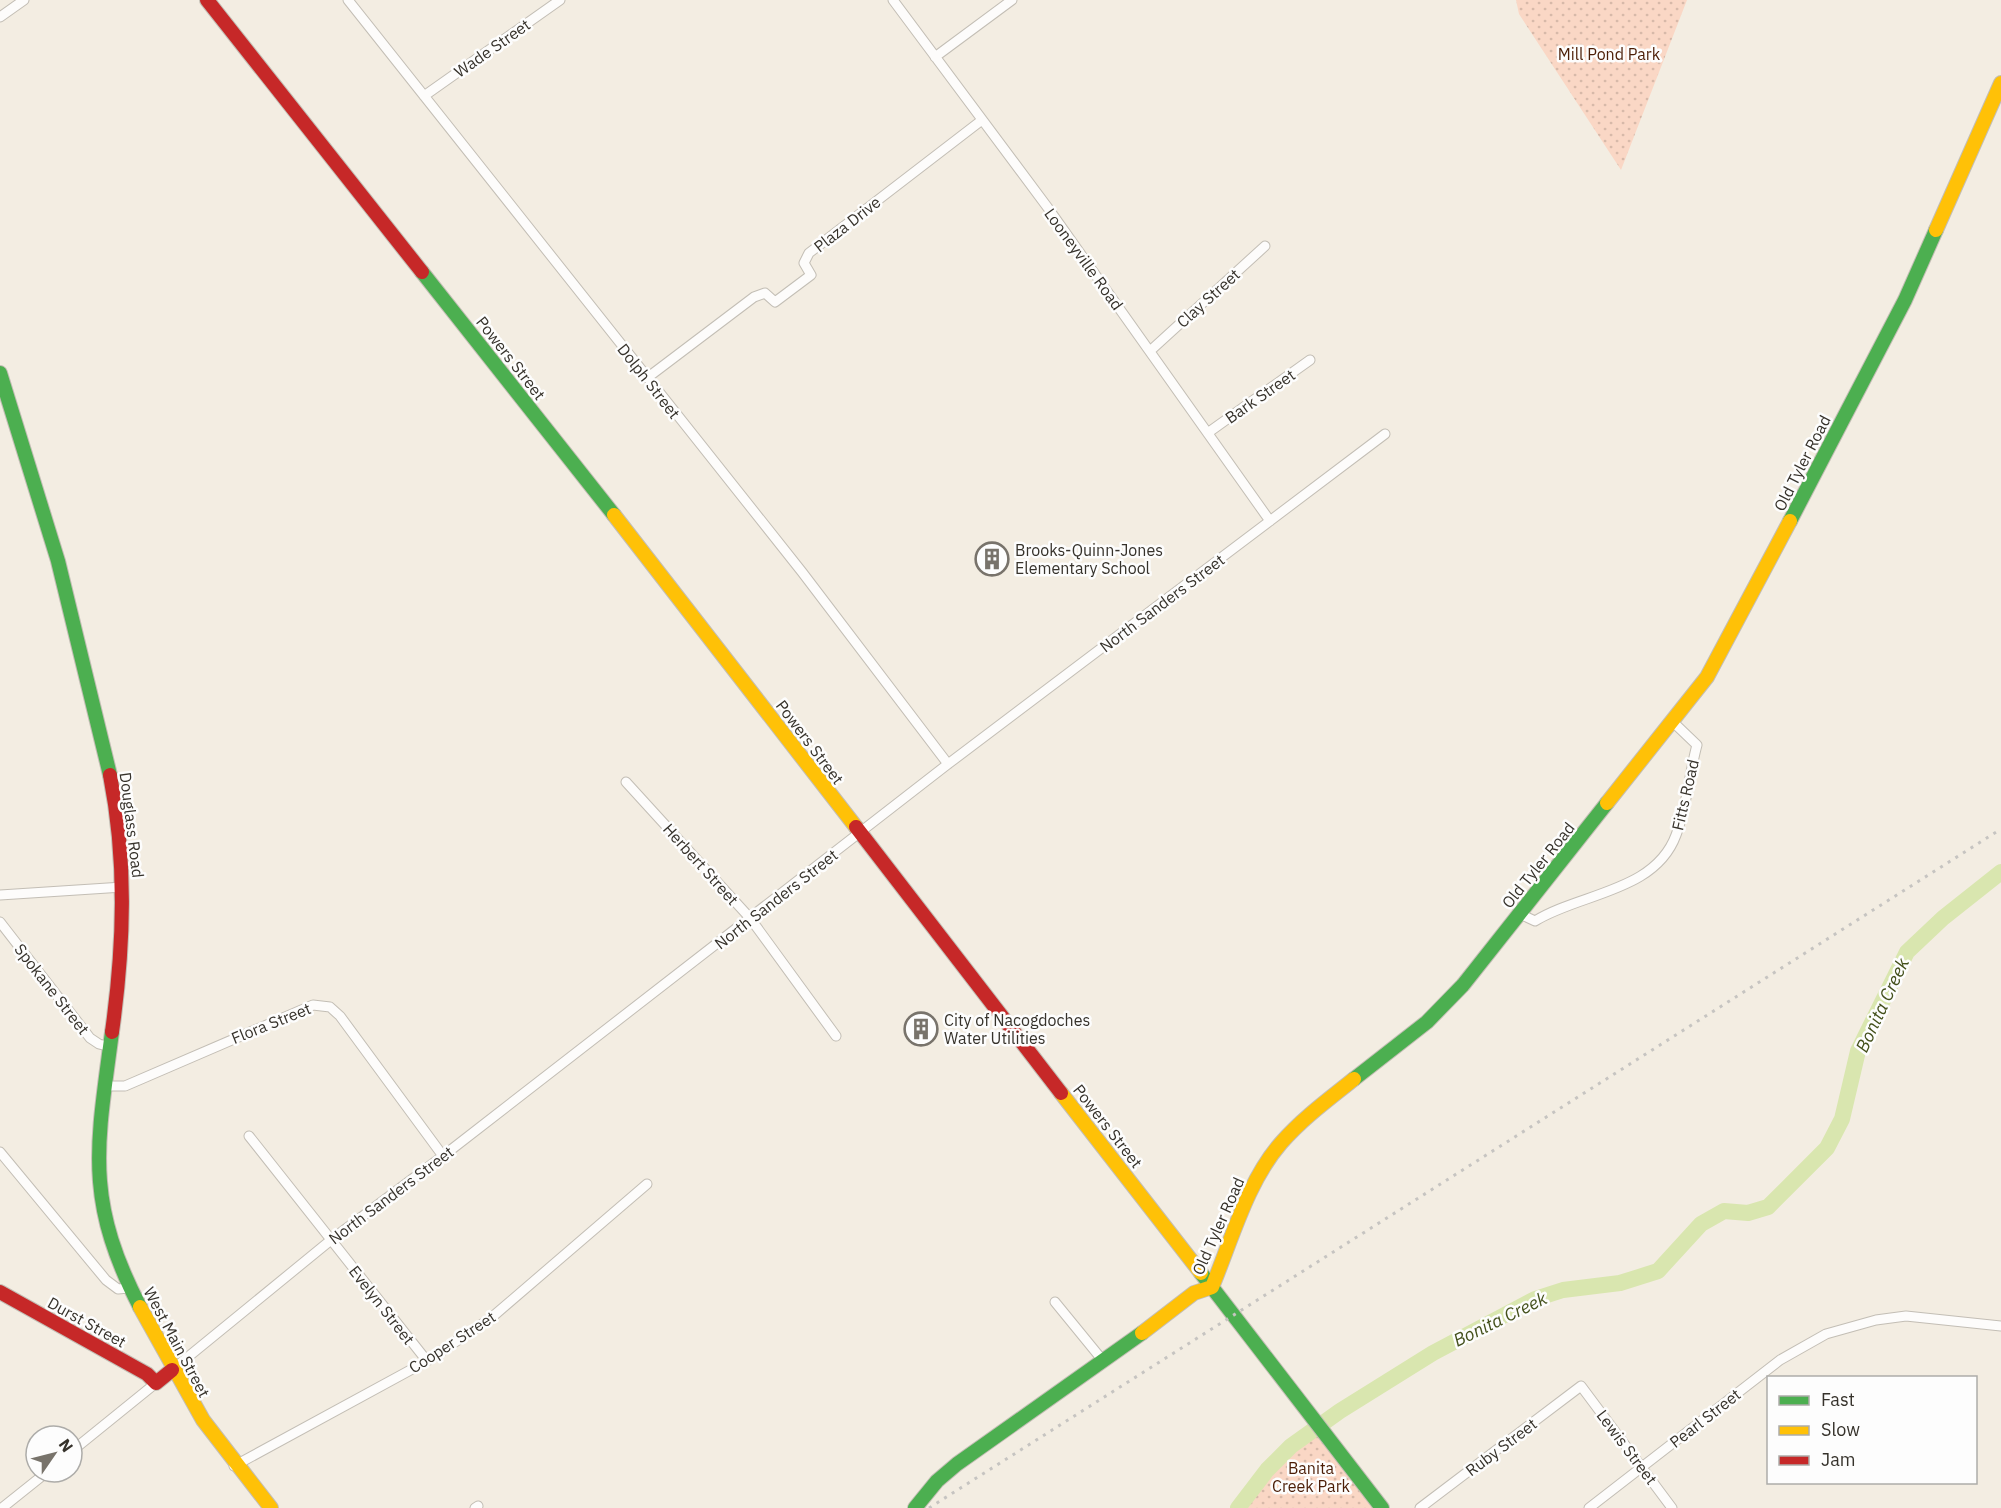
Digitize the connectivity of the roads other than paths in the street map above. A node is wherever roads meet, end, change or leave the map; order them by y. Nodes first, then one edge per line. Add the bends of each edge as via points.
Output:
1 (24, 0) edge
2 (207, 0) edge
3 (348, 0) edge
4 (560, 0) edge
5 (893, 0) edge
6 (1012, 0) edge
7 (0, 17) edge
8 (935, 57) junction
9 (2001, 83) edge
10 (424, 96) junction
11 (982, 120) junction
12 (1265, 246) dead end
13 (1150, 351) junction
14 (1310, 360) dead end
15 (647, 378) junction
16 (1, 380) edge
17 (1209, 432) junction
18 (1385, 434) dead end
19 (1270, 521) junction
20 (1673, 722) junction
21 (948, 764) junction
22 (626, 782) dead end
23 (860, 834) junction
24 (123, 887) junction
25 (0, 895) edge
26 (1520, 914) junction
27 (750, 918) junction
28 (0, 922) edge
29 (836, 1036) dead end
30 (111, 1047) junction
31 (105, 1086) junction
32 (249, 1136) dead end
33 (0, 1152) edge
34 (444, 1156) junction
35 (647, 1184) dead end
36 (331, 1240) junction
37 (1212, 1287) junction
38 (129, 1288) junction
39 (0, 1292) edge
40 (1054, 1302) dead end
41 (2001, 1326) edge
42 (427, 1361) junction
43 (1104, 1362) junction
44 (172, 1370) junction
45 (156, 1383) junction
46 (1581, 1386) joint
47 (84, 1441) edge
48 (234, 1466) junction
49 (1641, 1467) junction
50 (31, 1484) edge
51 (2, 1508) edge
52 (271, 1508) edge
53 (915, 1508) edge
54 (1382, 1508) edge
55 (1420, 1508) edge
56 (1590, 1508) edge
57 (1672, 1508) edge

1 - 7 street
2 - 23 street, Powers Street via 694,617
3 - 10 street, Dolph Street
4 - 10 street, Wade Street
5 - 8 street, Looneyville Road
6 - 8 street
8 - 11 street, Looneyville Road
9 - 20 street, Old Tyler Road via 1905,300 1726,646
10 - 15 street, Dolph Street
11 - 13 street, Looneyville Road
11 - 15 street, Plaza Drive via 809,253 804,263 811,275 775,302 769,295 758,294
12 - 13 street, Clay Street
13 - 17 street, Looneyville Road
14 - 17 street, Bark Street
15 - 21 street, Dolph Street
16 - 24 street, Douglass Road via 47,519 104,748 119,827
17 - 19 street, Looneyville Road
18 - 19 street, North Sanders Street
19 - 21 street, North Sanders Street
20 - 26 street, Old Tyler Road
20 - 26 street, Fitts Road via 1697,745 1676,836 1662,857 1639,878 1568,903 1535,921
21 - 23 street, North Sanders Street
22 - 27 street, Herbert Street
23 - 27 street, North Sanders Street
23 - 37 street, Powers Street
24 - 25 street
24 - 30 street, Douglass Road via 122,954
26 - 37 street, Old Tyler Road via 1463,985 1427,1022 1307,1116 1280,1144 1253,1185
27 - 29 street, Herbert Street
27 - 34 street, North Sanders Street
28 - 30 street, Spokane Street via 90,1038
30 - 31 street, Douglass Road
31 - 34 street, Flora Street via 125,1086 313,1005 327,1005 340,1016
31 - 38 street, Douglass Road via 97,1148 100,1204 106,1233
32 - 36 street, Evelyn Street
33 - 38 street, West Main Street via 106,1280 118,1289
34 - 36 street, North Sanders Street
35 - 42 street, Cooper Street via 491,1318
36 - 42 street, Evelyn Street
36 - 44 street, North Sanders Street
37 - 43 street, Old Tyler Road via 1194,1293
37 - 54 street, Powers Street
38 - 44 street, West Main Street
39 - 45 street, Durst Street via 147,1374
40 - 43 street
41 - 49 street, Pearl Street via 1906,1316 1826,1334 1780,1360
42 - 48 street, Cooper Street
43 - 53 street, Old Tyler Road via 947,1472
44 - 45 street
44 - 48 street, West Main Street
45 - 47 street
46 - 49 street, Lewis Street
46 - 55 street, Ruby Street
48 - 52 street, West Main Street
49 - 56 street, Pearl Street
49 - 57 street, Lewis Street
50 - 51 street

